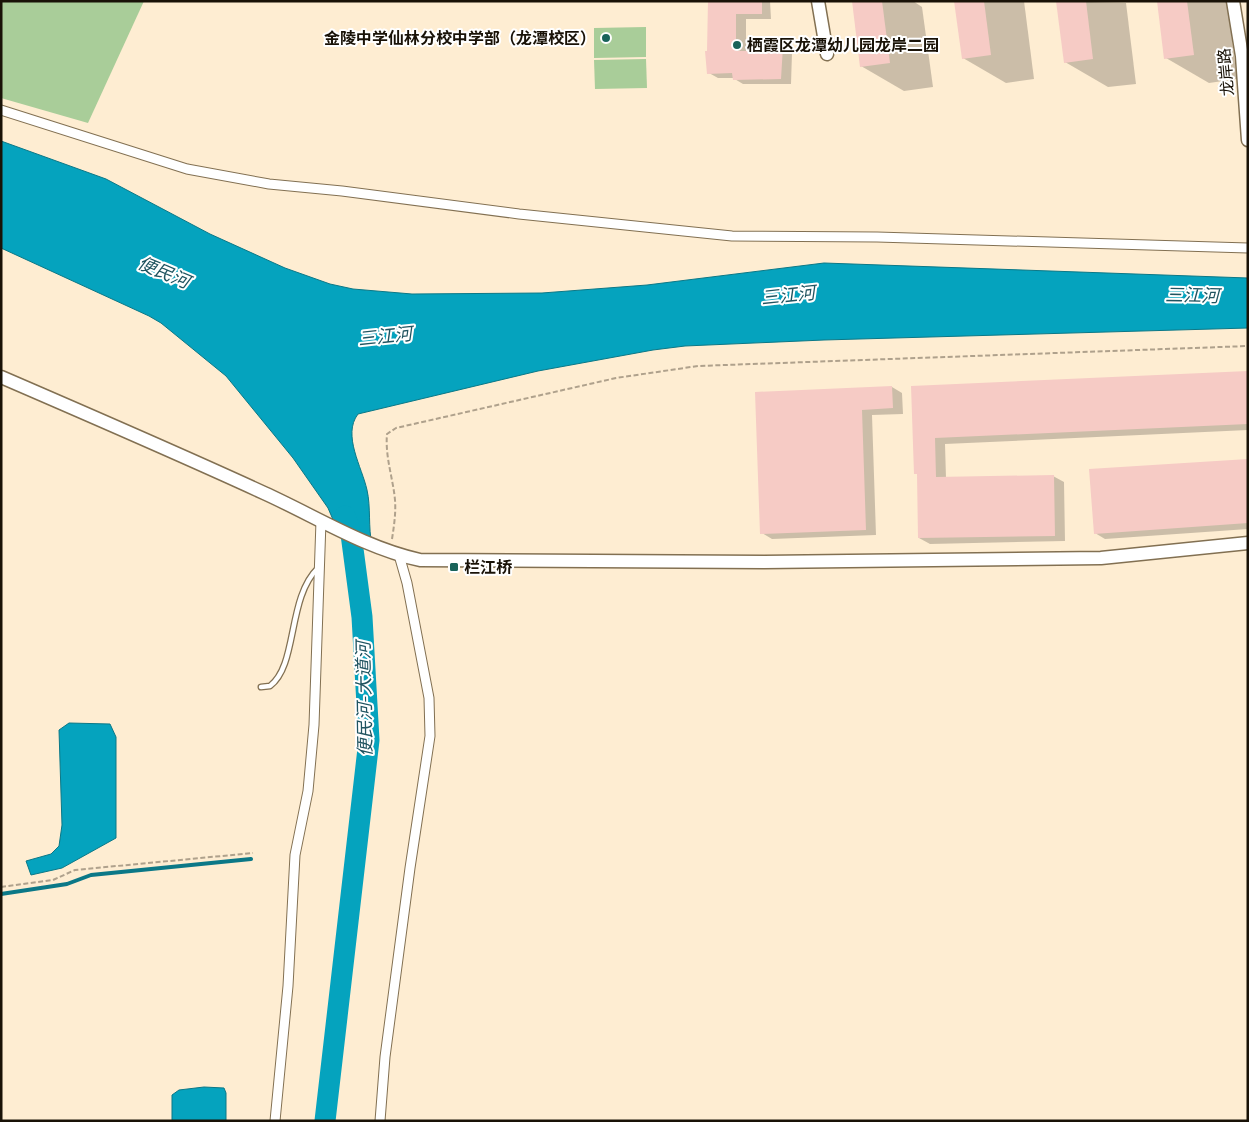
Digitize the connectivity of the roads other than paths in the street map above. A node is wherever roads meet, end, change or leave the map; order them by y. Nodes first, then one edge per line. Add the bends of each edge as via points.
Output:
1 (818, 1) edge
2 (1233, 1) edge
3 (827, 54) dead end
4 (1, 110) edge
5 (1248, 140) edge
6 (1248, 248) edge
7 (1, 377) edge
8 (324, 523) junction
9 (1248, 543) edge
10 (393, 553) junction
11 (319, 567) junction
12 (262, 687) dead end
13 (275, 1121) edge
14 (380, 1121) edge

1 - 3 street
2 - 5 street, 龙岸路 via 1242,56
4 - 6 street via 187,168 269,184 342,190 519,214 732,236
7 - 8 street via 266,494
8 - 10 street
8 - 11 street
9 - 10 street via 1101,558 754,562 420,560
10 - 14 street via 407,583 429,698 430,736 385,1057
11 - 12 lane via 311,574 304,589 280,675 276,682
11 - 13 street via 314,724 308,791 295,855 288,986

